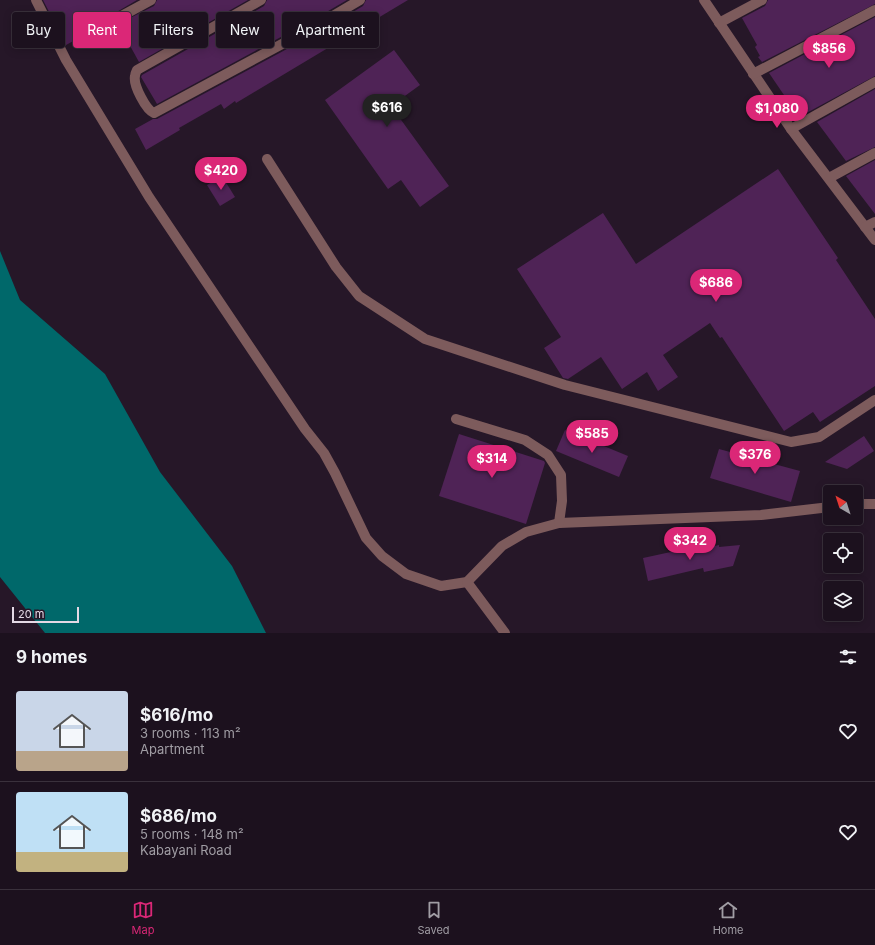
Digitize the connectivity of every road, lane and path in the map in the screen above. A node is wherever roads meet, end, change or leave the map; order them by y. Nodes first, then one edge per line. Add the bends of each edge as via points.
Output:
1 (36, 0) edge
2 (151, 0) edge
3 (261, 0) edge
4 (360, 0) edge
5 (704, 0) edge
6 (762, 0) edge
7 (875, 10) edge
8 (129, 12) edge
9 (719, 23) junction
10 (753, 74) junction
11 (875, 82) edge
12 (791, 129) junction
13 (875, 153) edge
14 (267, 159) dead end
15 (829, 178) junction
16 (875, 222) edge
17 (865, 227) junction
18 (875, 240) edge
19 (875, 400) edge
20 (456, 419) dead end
21 (863, 504) edge
22 (875, 504) edge
23 (823, 508) edge
24 (559, 523) junction
25 (467, 582) junction
26 (505, 633) edge

1 - 25 street via 66,60 149,197 305,429 324,453 366,538 382,556 406,574 441,586
2 - 8 street
3 - 4 street via 137,70 134,77 144,105 154,113
5 - 9 street
6 - 9 street
7 - 10 street
9 - 10 street
10 - 12 street
11 - 12 street
12 - 15 street
13 - 15 street
14 - 19 street via 336,267 359,296 425,339 565,385 791,442 819,437
15 - 17 street
16 - 17 street
17 - 18 street
20 - 24 street via 525,440 548,455 561,475 562,501
21 - 22 street
23 - 24 street via 761,515
24 - 25 street via 526,532 502,546
25 - 26 street

